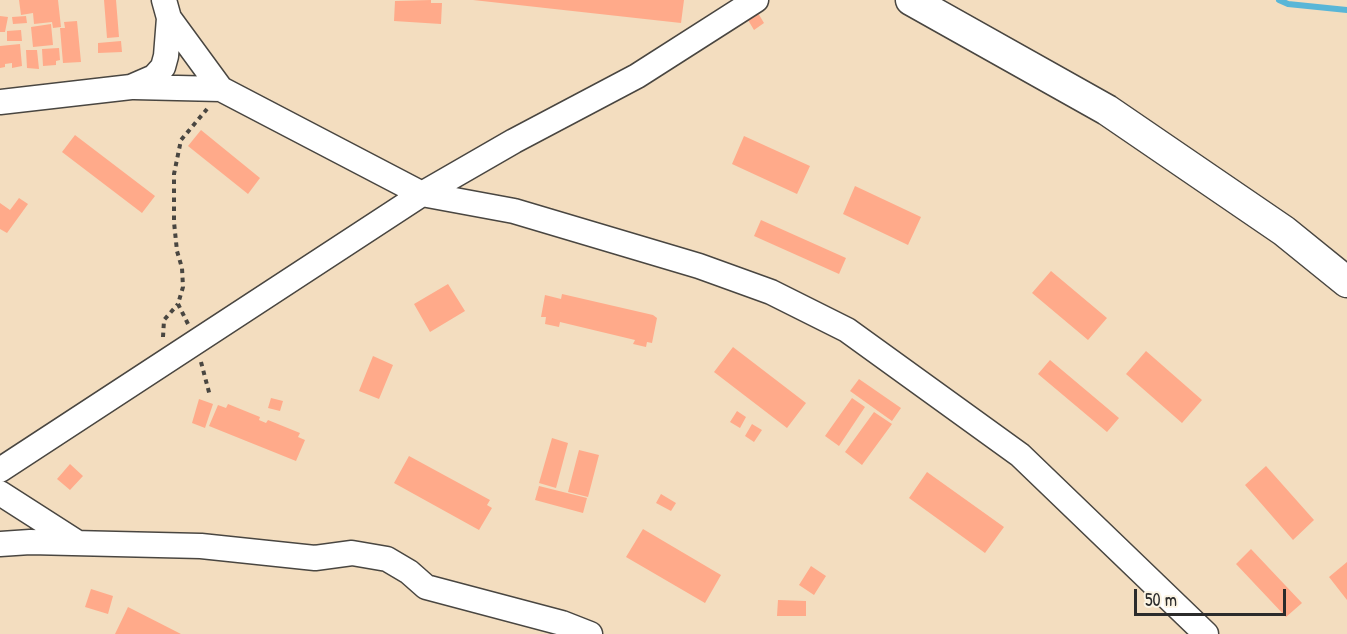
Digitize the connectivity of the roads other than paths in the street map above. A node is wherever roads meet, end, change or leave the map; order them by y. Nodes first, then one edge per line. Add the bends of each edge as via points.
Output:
1 (756, 0) edge
2 (911, 0) edge
3 (167, 9) edge
4 (131, 87) junction
5 (221, 89) junction
6 (0, 102) edge
7 (422, 194) junction
8 (1347, 282) edge
9 (0, 470) edge
10 (0, 493) edge
11 (78, 543) junction
12 (0, 544) edge
13 (590, 634) edge
14 (1206, 634) edge

1 - 7 street via 637,76
2 - 8 main road via 1107,110 1284,231
3 - 4 street via 163,67 154,77
3 - 5 street
4 - 5 street
4 - 6 street
5 - 7 street
7 - 9 street
7 - 14 street via 514,211 699,266 771,292 847,330 1020,455
10 - 11 street
11 - 12 street
11 - 13 street via 201,546 315,558 352,553 387,559 426,587

